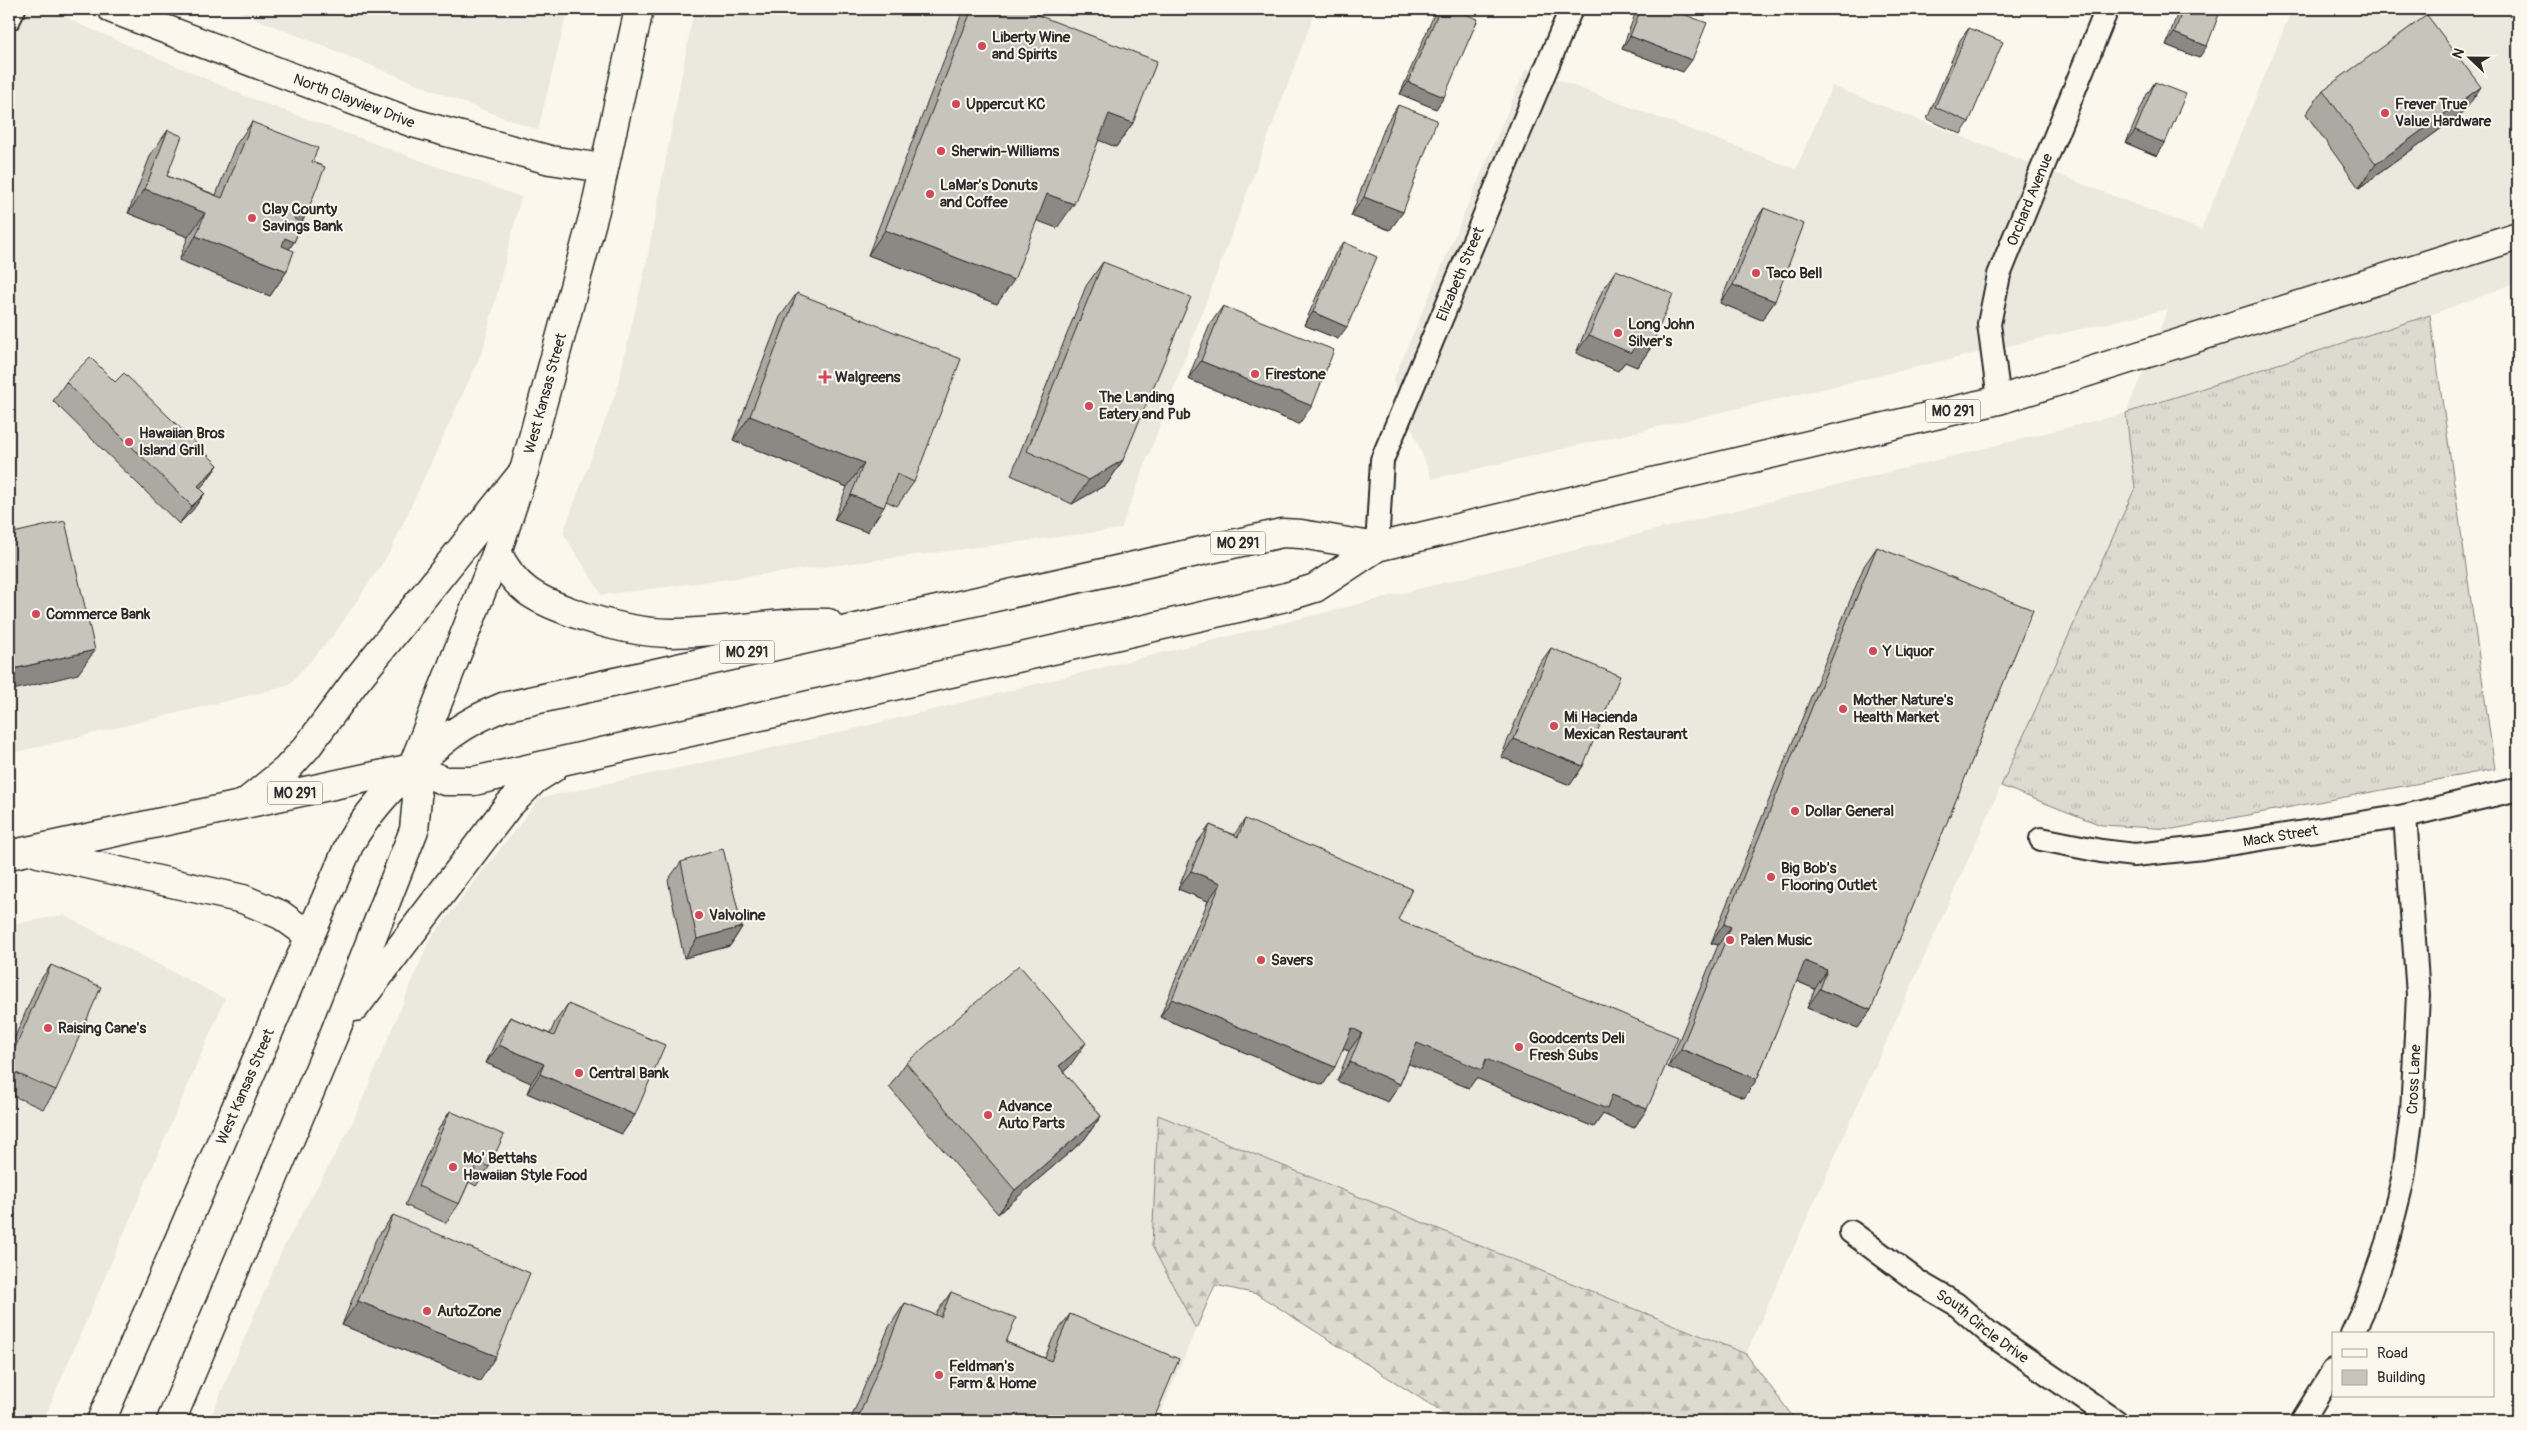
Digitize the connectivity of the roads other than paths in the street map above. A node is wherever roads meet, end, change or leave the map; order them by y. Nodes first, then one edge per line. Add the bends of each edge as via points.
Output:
1 (14, 9) edge
2 (112, 9) edge
3 (639, 9) edge
4 (1571, 9) edge
5 (2108, 9) edge
6 (9, 19) edge
7 (603, 168) junction
8 (2518, 236) edge
9 (1999, 400) junction
10 (524, 471) junction
11 (1377, 547) junction
12 (497, 552) junction
13 (859, 627) junction
14 (570, 759) junction
15 (412, 768) junction
16 (2518, 789) edge
17 (244, 804) junction
18 (2405, 816) junction
19 (2041, 839) dead end
20 (19, 853) edge
21 (310, 936) junction
22 (336, 1032) junction
23 (1851, 1232) dead end
24 (2353, 1332) edge
25 (2332, 1373) edge
26 (101, 1421) edge
27 (171, 1421) edge
28 (2116, 1421) edge
29 (2302, 1421) edge

1 - 6 street
2 - 7 main road, North Clayview Drive via 413,123 550,160
3 - 7 main road, West Kansas Street
4 - 11 street, Elizabeth Street via 1382,460
5 - 9 street, Orchard Avenue via 1999,275 1989,324
7 - 10 main road, West Kansas Street via 595,210
8 - 9 main road, MO 291
9 - 11 main road, MO 291
10 - 12 main road, West Kansas Street
10 - 17 main road via 307,747 286,770
11 - 13 main road, MO 291 via 1282,533
11 - 14 main road, MO 291 via 1315,588 1286,597
12 - 13 main road via 511,577 532,596 619,627 671,633 780,623 833,623
12 - 15 main road, West Kansas Street
13 - 15 main road, MO 291 via 504,707 460,727
14 - 15 main road, MO 291 via 474,781 445,781
14 - 22 main road via 534,780 508,806
15 - 17 main road, MO 291
15 - 21 main road, West Kansas Street via 394,783 363,821 350,843
15 - 22 main road via 417,798 414,830
16 - 18 street, Mack Street
17 - 20 main road, MO 291
18 - 19 street, Mack Street via 2203,848 2134,855
18 - 24 street, Cross Lane via 2418,995 2412,1113 2403,1179 2387,1243
20 - 21 main road via 243,899 280,915
21 - 26 main road, West Kansas Street
22 - 27 main road
23 - 28 street, South Circle Drive
25 - 29 street

